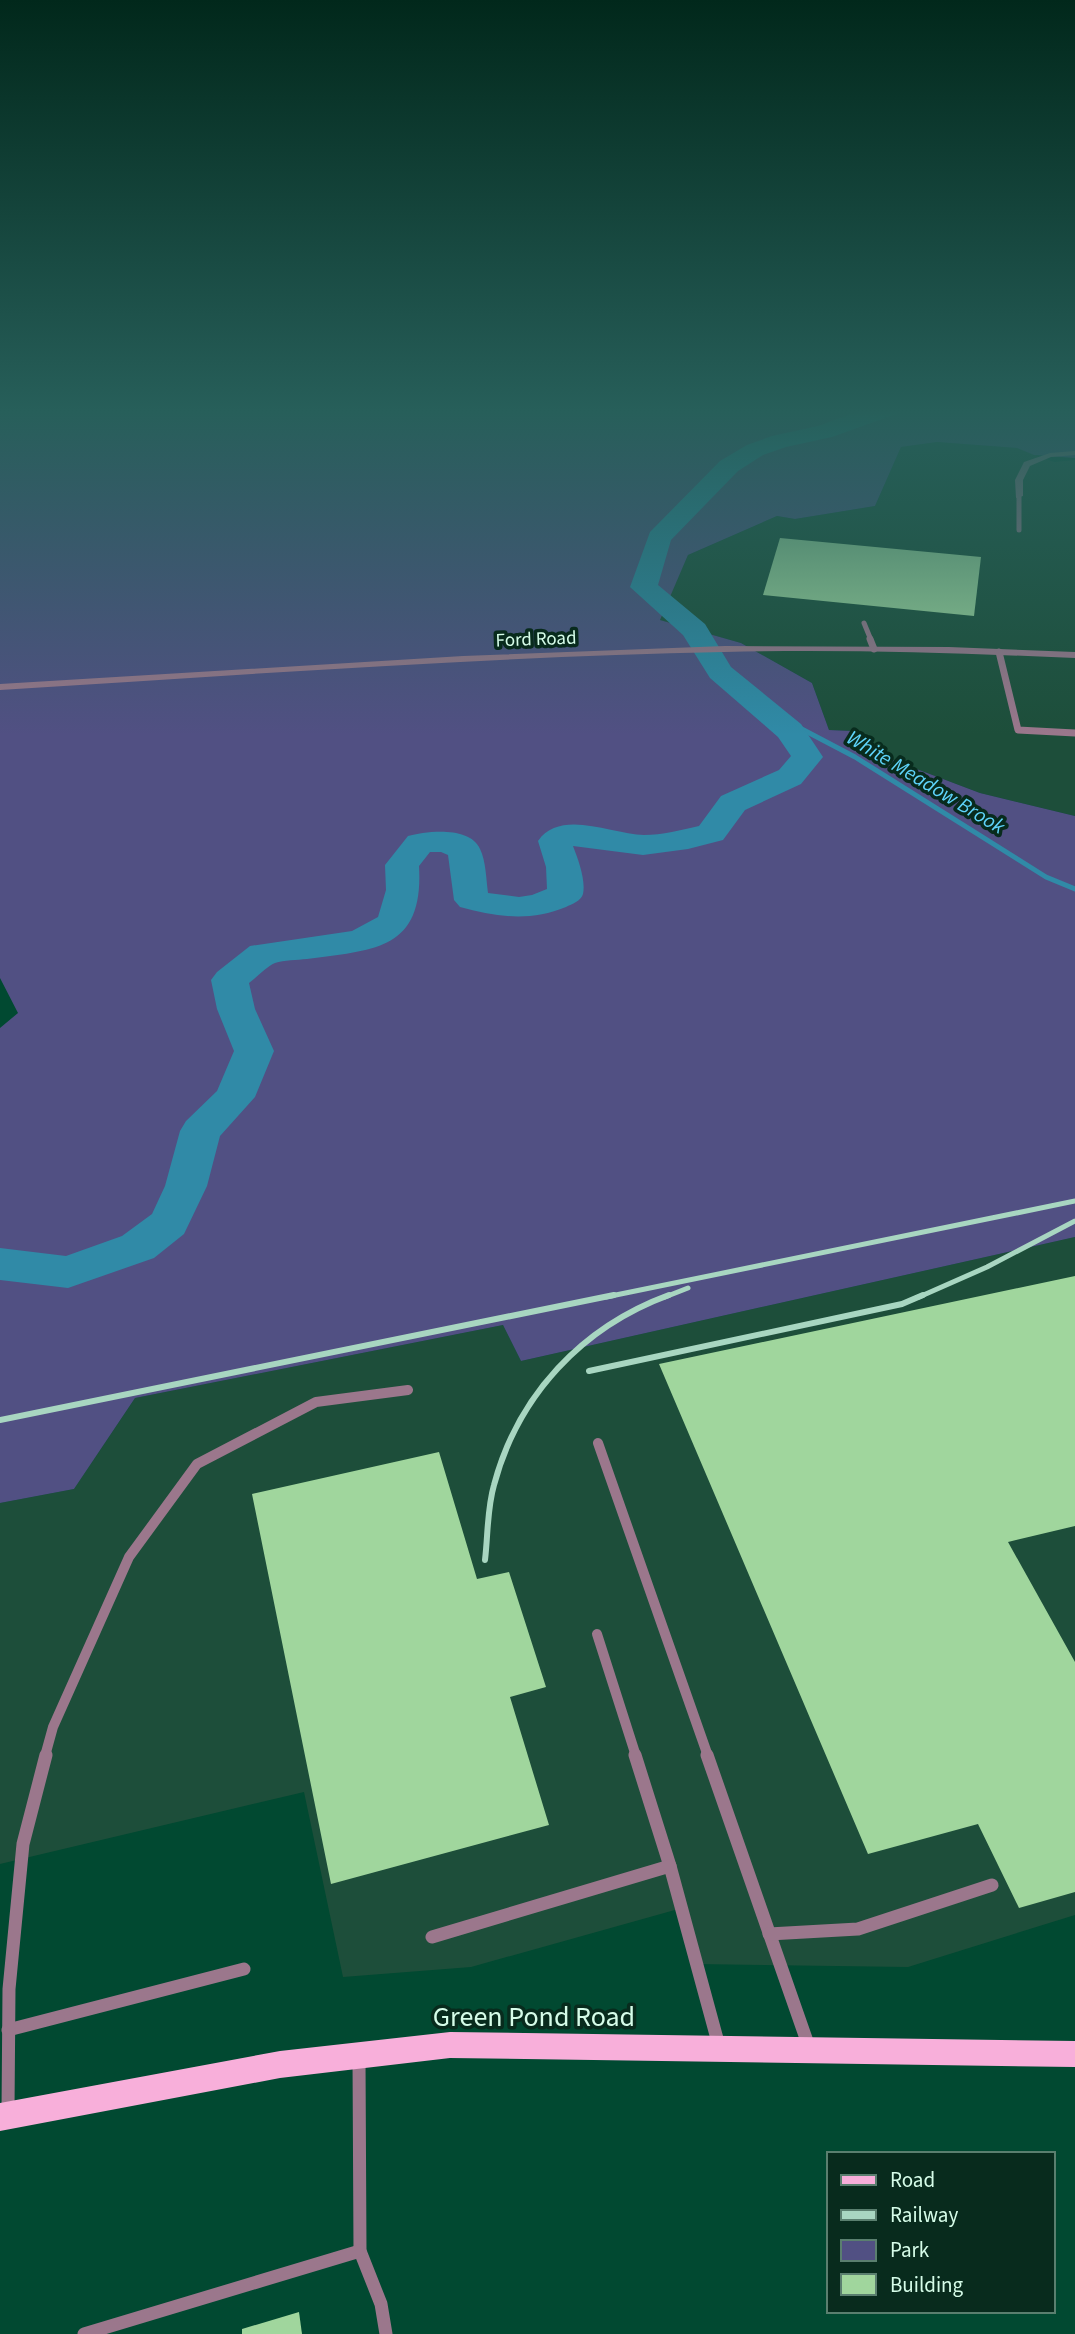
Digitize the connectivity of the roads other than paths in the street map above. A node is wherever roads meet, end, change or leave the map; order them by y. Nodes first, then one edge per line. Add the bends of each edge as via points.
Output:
1 (1019, 517) edge
2 (1019, 530) dead end
3 (864, 623) dead end
4 (874, 649) junction
5 (999, 652) junction
6 (1075, 655) edge
7 (0, 687) edge
8 (1075, 733) edge
9 (408, 1390) dead end
10 (598, 1443) dead end
11 (597, 1634) dead end
12 (670, 1866) junction
13 (992, 1885) dead end
14 (769, 1934) junction
15 (432, 1937) dead end
16 (244, 1969) dead end
17 (8, 2030) junction
18 (720, 2048) junction
19 (809, 2049) junction
20 (358, 2054) junction
21 (1075, 2054) edge
22 (4, 2116) edge
23 (360, 2251) junction
24 (84, 2334) edge
25 (386, 2334) edge

1 - 2 lane
3 - 4 lane
4 - 5 street, Ford Road
4 - 7 street, Ford Road via 476,658
5 - 6 street, Ford Road
5 - 8 lane via 1018,730
9 - 17 lane via 316,1402 197,1464 129,1557 53,1727 23,1844
10 - 14 lane
11 - 12 lane
12 - 15 lane
12 - 18 lane
13 - 14 lane via 858,1929
14 - 19 lane
16 - 17 lane
17 - 22 lane
18 - 19 main road, Green Pond Road
18 - 20 main road, Green Pond Road via 450,2045
19 - 21 main road, Green Pond Road
20 - 22 main road, Green Pond Road via 160,2085
20 - 23 lane
23 - 24 lane
23 - 25 lane via 381,2304

